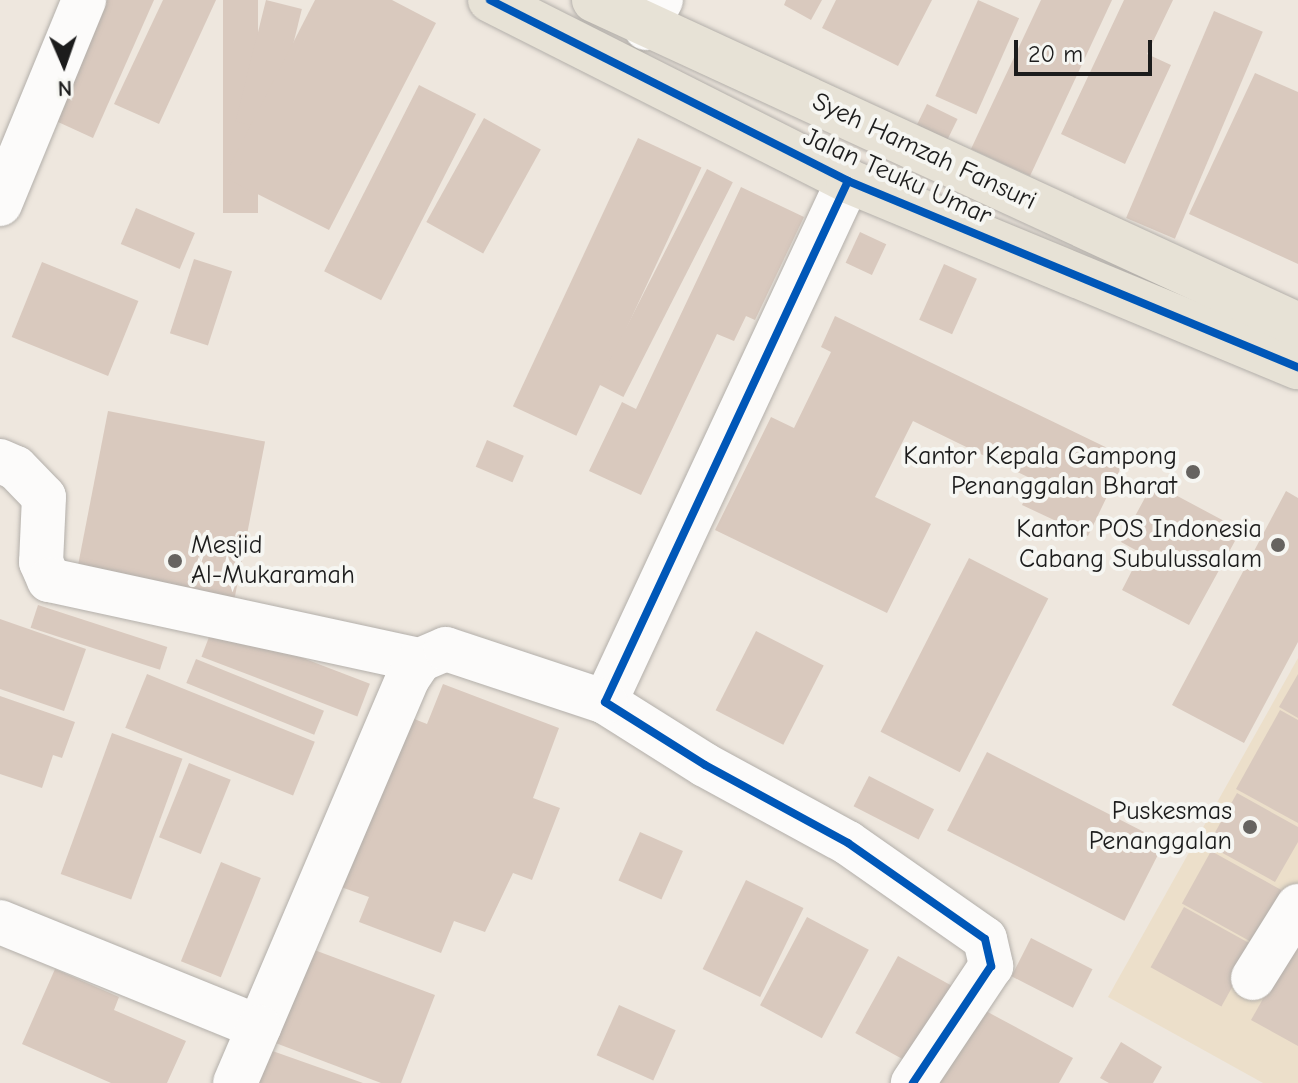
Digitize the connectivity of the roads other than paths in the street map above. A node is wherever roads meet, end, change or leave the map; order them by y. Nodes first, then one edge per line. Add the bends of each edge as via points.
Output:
1 (84, 0) edge
2 (490, 0) edge
3 (594, 0) edge
4 (654, 14) edge
5 (848, 181) junction
6 (0, 204) edge
7 (1298, 325) edge
8 (1298, 367) edge
9 (0, 461) edge
10 (420, 660) junction
11 (605, 702) junction
12 (1298, 906) edge
13 (0, 922) edge
14 (1253, 978) dead end
15 (259, 1027) junction
16 (235, 1083) edge
17 (913, 1083) edge

1 - 6 street
2 - 5 highway, Jalan Teuku Umar
3 - 4 highway, Syeh Hamzah Fansuri
4 - 7 highway, Syeh Hamzah Fansuri
5 - 8 highway, Jalan Teuku Umar
5 - 11 street
9 - 10 street via 16,468 44,497 41,562 49,580
10 - 11 street via 446,649
10 - 15 street
11 - 17 street via 705,765 848,843 985,939 991,966
12 - 14 street
13 - 15 street
15 - 16 street

